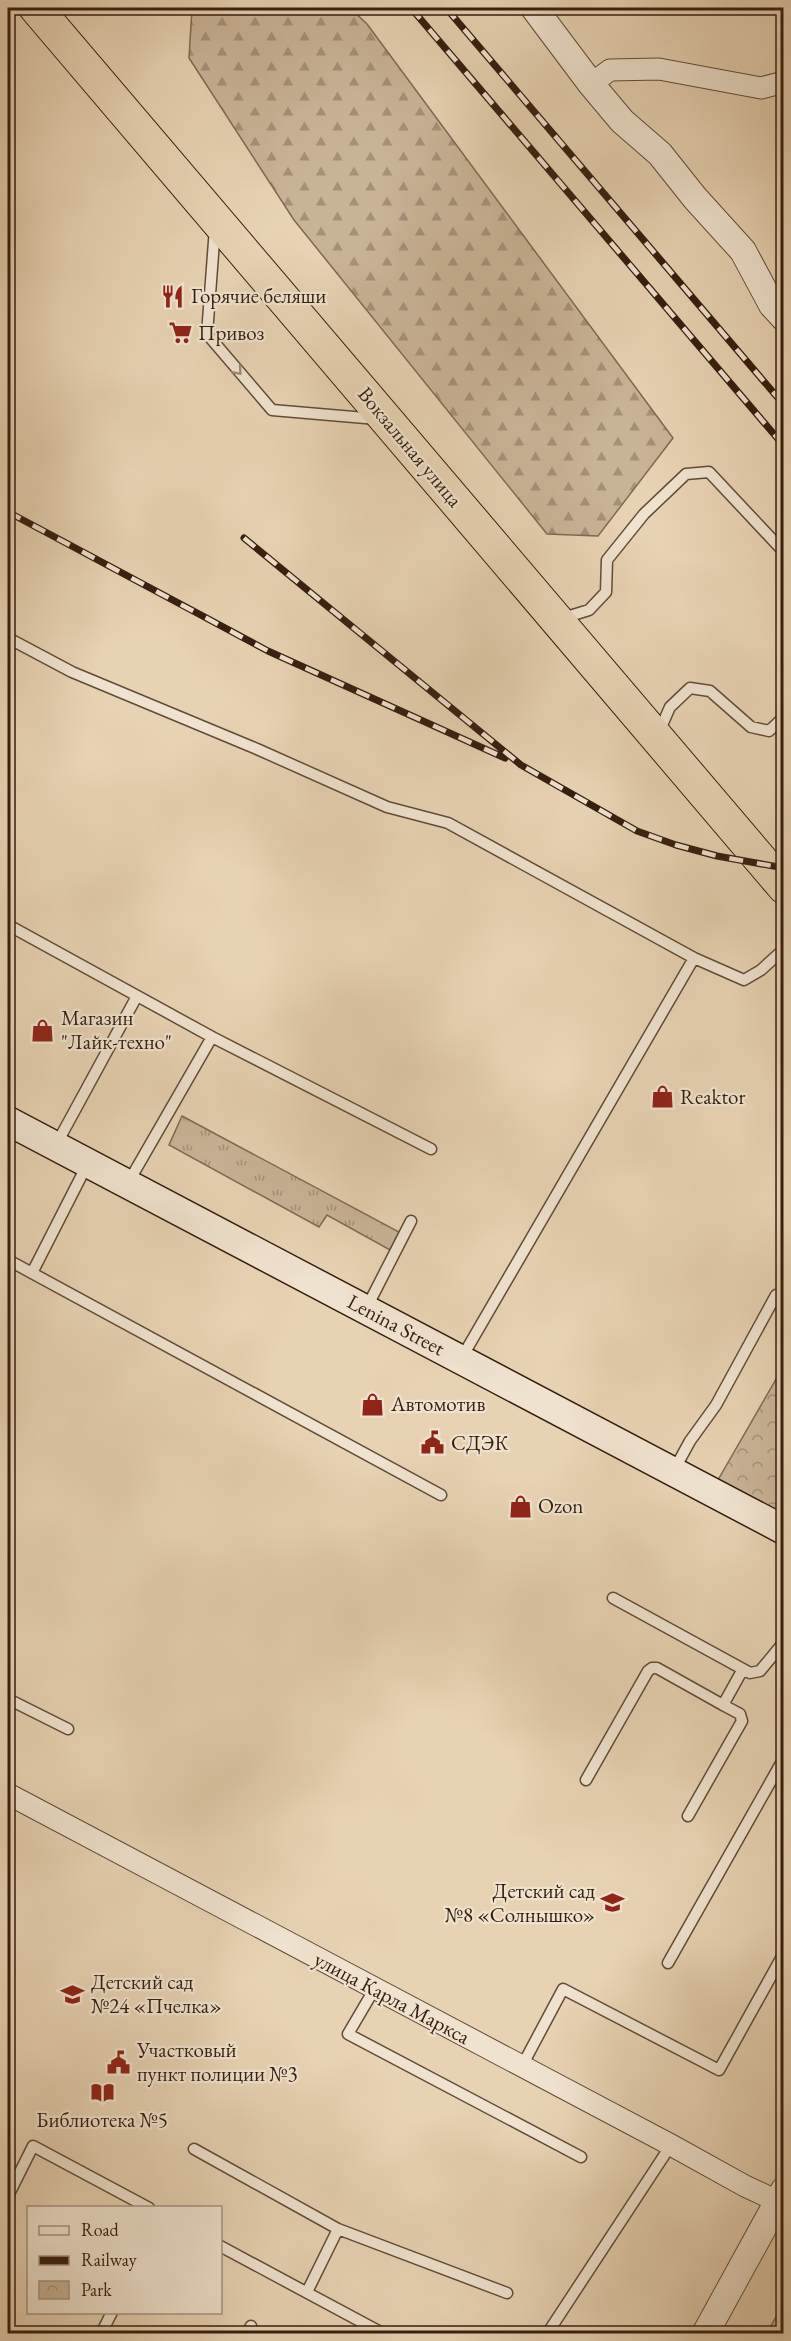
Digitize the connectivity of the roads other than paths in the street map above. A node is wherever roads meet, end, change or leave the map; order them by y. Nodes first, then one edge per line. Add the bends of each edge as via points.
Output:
1 (36, 8) edge
2 (534, 8) edge
3 (783, 82) edge
4 (591, 84) junction
5 (216, 219) junction
6 (783, 318) edge
7 (387, 420) junction
8 (783, 552) edge
9 (557, 620) junction
10 (8, 638) edge
11 (783, 717) edge
12 (656, 737) junction
13 (783, 887) edge
14 (8, 925) edge
15 (783, 949) edge
16 (694, 958) junction
17 (138, 996) junction
18 (212, 1037) junction
19 (8, 1121) edge
20 (55, 1146) junction
21 (431, 1149) dead end
22 (88, 1163) junction
23 (128, 1183) junction
24 (411, 1221) dead end
25 (8, 1260) edge
26 (32, 1273) junction
27 (776, 1295) dead end
28 (365, 1309) junction
29 (461, 1359) junction
30 (673, 1472) junction
31 (441, 1495) dead end
32 (783, 1530) edge
33 (613, 1598) dead end
34 (783, 1642) edge
35 (743, 1669) junction
36 (8, 1699) edge
37 (723, 1705) junction
38 (68, 1729) dead end
39 (783, 1758) edge
40 (586, 1780) dead end
41 (8, 1794) edge
42 (688, 1816) dead end
43 (783, 1953) edge
44 (668, 1963) dead end
45 (375, 1988) junction
46 (522, 2066) junction
47 (671, 2145) junction
48 (194, 2150) dead end
49 (581, 2157) dead end
50 (780, 2195) edge
51 (8, 2196) edge
52 (144, 2206) edge
53 (338, 2229) junction
54 (222, 2247) edge
55 (307, 2292) junction
56 (507, 2293) dead end
57 (111, 2314) edge
58 (100, 2334) edge
59 (384, 2334) edge
60 (547, 2334) edge
61 (705, 2334) edge

1 - 5 highway, Вокзальная улица
2 - 4 street
3 - 4 street via 761,88 659,69 610,70
4 - 6 street via 622,121 660,154 743,251
5 - 7 highway, Вокзальная улица
5 -> 7 lane via 207,334 272,410
7 - 9 highway, Вокзальная улица
8 - 9 lane via 709,472 686,474 644,514 607,560 606,592 589,610
9 - 12 highway, Вокзальная улица
10 - 16 lane via 72,672 387,807 448,823
11 - 12 lane via 769,731 752,727 710,691 690,688 669,707
12 - 13 highway, Вокзальная улица
14 - 17 lane
15 - 16 lane via 744,980
16 - 29 lane
17 - 18 lane
17 - 20 lane
18 - 21 lane
18 - 23 lane
19 - 20 main road, Lenina Street
20 - 22 main road, Lenina Street
22 - 23 main road, Lenina Street
22 - 26 lane
23 - 28 main road, Lenina Street
24 - 28 lane
25 - 26 lane
26 - 31 lane
27 - 30 lane via 716,1405
28 - 29 main road, Lenina Street
29 - 30 main road, Lenina Street
30 - 32 main road, Lenina Street
33 - 35 lane
34 - 35 lane via 760,1671 750,1673
35 - 37 lane
36 - 38 lane
37 - 40 lane via 652,1668
37 - 42 lane via 740,1714 742,1721
39 - 44 lane
41 - 45 street, улица Карла Маркса
43 - 46 lane via 719,2070 563,1989
45 - 46 street, улица Карла Маркса
45 - 49 lane via 348,2034
46 - 47 street, улица Карла Маркса
47 - 50 street, улица Карла Маркса via 745,2186
47 - 60 lane
48 - 53 lane
50 - 61 street
51 - 52 lane via 33,2146
53 - 55 lane
53 - 56 lane
54 - 55 lane
55 - 59 lane
57 - 58 lane

